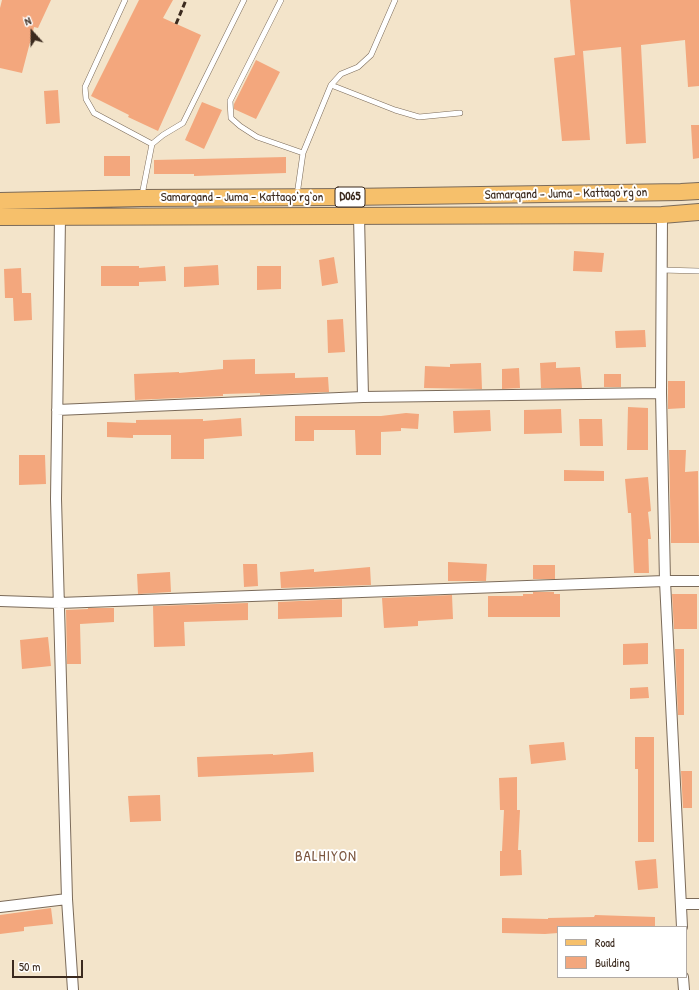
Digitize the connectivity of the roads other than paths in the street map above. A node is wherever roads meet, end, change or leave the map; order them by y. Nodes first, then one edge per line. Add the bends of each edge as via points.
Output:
1 (125, 0) edge
2 (244, 0) edge
3 (281, 0) edge
4 (395, 0) edge
5 (331, 85) junction
6 (460, 113) dead end
7 (152, 144) junction
8 (303, 153) junction
9 (699, 191) edge
10 (141, 198) junction
11 (297, 198) junction
12 (0, 201) edge
13 (699, 212) edge
14 (662, 215) junction
15 (359, 216) junction
16 (0, 217) edge
17 (60, 217) junction
18 (661, 270) junction
19 (699, 271) edge
20 (661, 393) junction
21 (363, 397) junction
22 (57, 410) junction
23 (665, 581) junction
24 (699, 581) edge
25 (0, 601) edge
26 (59, 603) junction
27 (67, 900) junction
28 (681, 904) junction
29 (699, 904) edge
30 (0, 907) edge
31 (682, 926) edge
32 (683, 978) edge
33 (73, 990) edge
34 (684, 990) edge

1 - 7 lane via 85,87 86,99 94,113
2 - 7 lane via 183,123
3 - 8 lane via 230,101 231,118 257,137
4 - 5 lane via 371,55 358,67 341,74
5 - 6 lane via 419,117
5 - 8 lane
7 - 10 lane
8 - 11 lane
9 - 11 main road, Samarqand - Juma - Kattaqo‘rg‘on / D065
10 - 11 main road, Samarqand - Juma - Kattaqo‘rg‘on / D065
10 - 12 main road, Samarqand - Juma - Kattaqo‘rg‘on / D065
13 - 14 main road, Samarqand - Juma - Kattaqo‘rg‘on / D065
14 - 15 main road, Samarqand - Juma - Kattaqo‘rg‘on / D065
14 - 18 street
15 - 17 main road, Samarqand - Juma - Kattaqo‘rg‘on / D065
15 - 21 street
16 - 17 main road, Samarqand - Juma - Kattaqo‘rg‘on / D065
17 - 22 street
18 - 19 lane
18 - 20 street
20 - 21 street
20 - 23 street
21 - 22 street
22 - 26 street
23 - 24 street
23 - 26 street
23 - 28 street
25 - 26 street
26 - 27 street
27 - 30 street
27 - 33 street
28 - 29 street
28 - 31 street
32 - 34 street

